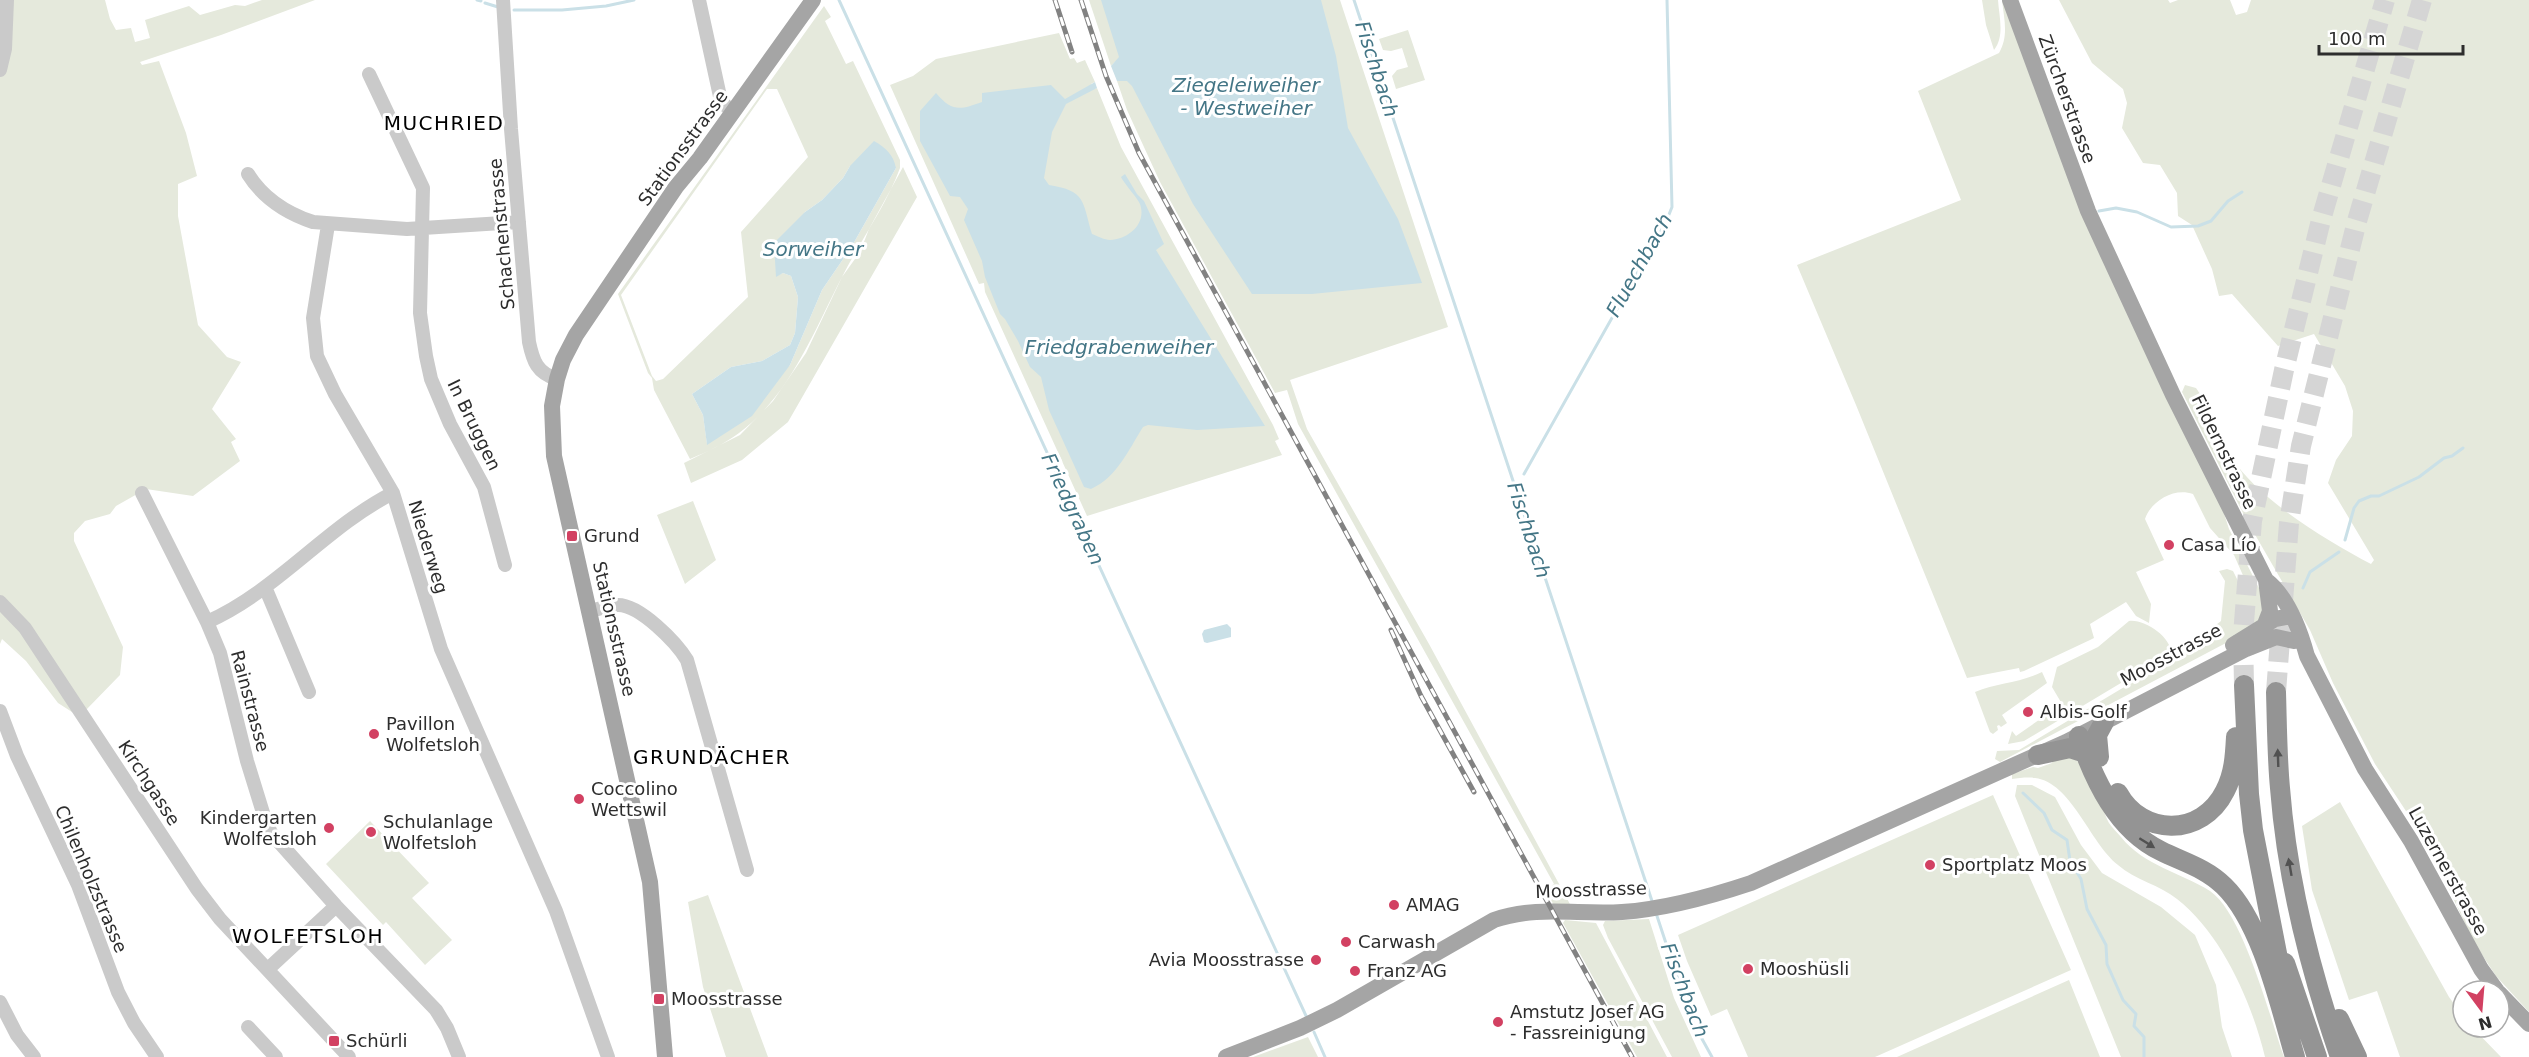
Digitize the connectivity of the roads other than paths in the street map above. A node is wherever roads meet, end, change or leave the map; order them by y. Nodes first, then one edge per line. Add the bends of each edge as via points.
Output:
1 (7, 0) edge
2 (503, 0) edge
3 (699, 0) edge
4 (813, 0) edge
5 (2010, 0) edge
6 (0, 70) edge
7 (369, 74) dead end
8 (733, 113) junction
9 (248, 174) dead end
10 (2088, 211) joint
11 (519, 222) junction
12 (328, 225) junction
13 (423, 228) junction
14 (557, 379) junction
15 (142, 493) dead end
16 (393, 493) junction
17 (505, 565) dead end
18 (2266, 580) junction
19 (265, 587) junction
20 (0, 602) edge
21 (590, 611) junction
22 (2286, 619) junction
23 (207, 622) junction
24 (2265, 624) junction
25 (2294, 641) junction
26 (2246, 649) junction
27 (2307, 656) junction
28 (309, 692) dead end
29 (2276, 692) tunnel mouth
30 (0, 711) edge
31 (2104, 722) junction
32 (2085, 741) junction
33 (2038, 755) joint
34 (2000, 770) junction
35 (747, 870) dead end
36 (336, 906) junction
37 (2269, 915) junction
38 (2299, 918) junction
39 (268, 969) junction
40 (2488, 979) edge
41 (0, 1002) edge
42 (2511, 1005) edge
43 (2529, 1024) edge
44 (248, 1027) dead end
45 (34, 1057) edge
46 (157, 1057) edge
47 (276, 1057) edge
48 (349, 1057) edge
49 (459, 1057) edge
50 (609, 1057) edge
51 (665, 1057) edge
52 (1226, 1057) edge
53 (2295, 1057) edge
54 (2304, 1057) edge
55 (2317, 1057) edge
56 (2340, 1057) edge
57 (2357, 1057) edge

1 - 6 street
2 - 11 street, Schachenstrasse
3 - 8 street via 721,102
4 - 8 main road, Stationsstrasse
5 - 10 main road, Zürcherstrasse
7 - 13 street, In Bruggen via 423,188
8 - 14 main road, Stationsstrasse via 676,187 590,313 563,360
9 - 12 street via 258,190 284,210
10 - 18 main road, Fildernstrasse via 2173,395
11 - 13 street
11 - 14 street, Schachenstrasse via 531,350 538,368
12 - 13 street
12 - 16 street, Niederweg via 313,318 317,356 334,394
13 - 17 street, In Bruggen via 420,313 426,356 439,402 484,487
14 - 21 main road, Stationsstrasse via 552,406 554,456
15 - 23 street, Rainstrasse
16 - 19 street via 356,515
16 - 50 street, Niederweg via 441,650 556,911
18 - 22 main road
18 - 24 main road via 2270,611
19 - 23 street
19 - 28 street
20 - 39 street, Kirchgasse via 25,628 197,889
21 - 35 street via 617,605 635,611 666,634 687,660
21 - 51 main road, Stationsstrasse via 650,882
22 - 24 main road, Moosstrasse
22 - 25 main road
22 - 26 main road, Moosstrasse
22 - 27 main road via 2302,636
23 - 36 street, Rainstrasse via 227,675 267,825
24 - 32 main road, Moosstrasse
25 - 26 main road, Moosstrasse via 2276,637
25 - 27 main road
26 - 31 main road, Moosstrasse
27 - 40 main road, Luzernerstrasse via 2365,769 2411,841
38 -> 29 highway via 2280,788
30 - 46 street, Chilenholzstrasse via 78,885 118,992
31 - 32 main road, Moosstrasse
31 - 32 highway via 2097,735
32 - 33 highway
32 - 34 main road, Moosstrasse via 2004,765
32 - 37 highway via 2134,814 2162,825 2182,825 2214,807 2230,779 2235,763 2240,686 2249,794
32 -> 53 highway via 2109,801 2131,831 2162,852 2204,870 2235,899 2254,933
33 - 34 main road, Moosstrasse
34 - 52 main road, Moosstrasse via 1787,868 1708,897 1618,913 1510,914 1482,926 1337,1010
36 - 39 street
36 - 49 street, Rainstrasse via 436,1010
37 - 54 highway via 2280,973
37 - 55 highway
38 - 56 highway
38 - 57 highway
39 - 48 street, Kirchgasse
41 - 45 street
42 - 43 main road, Luzernerstrasse
44 - 47 street

